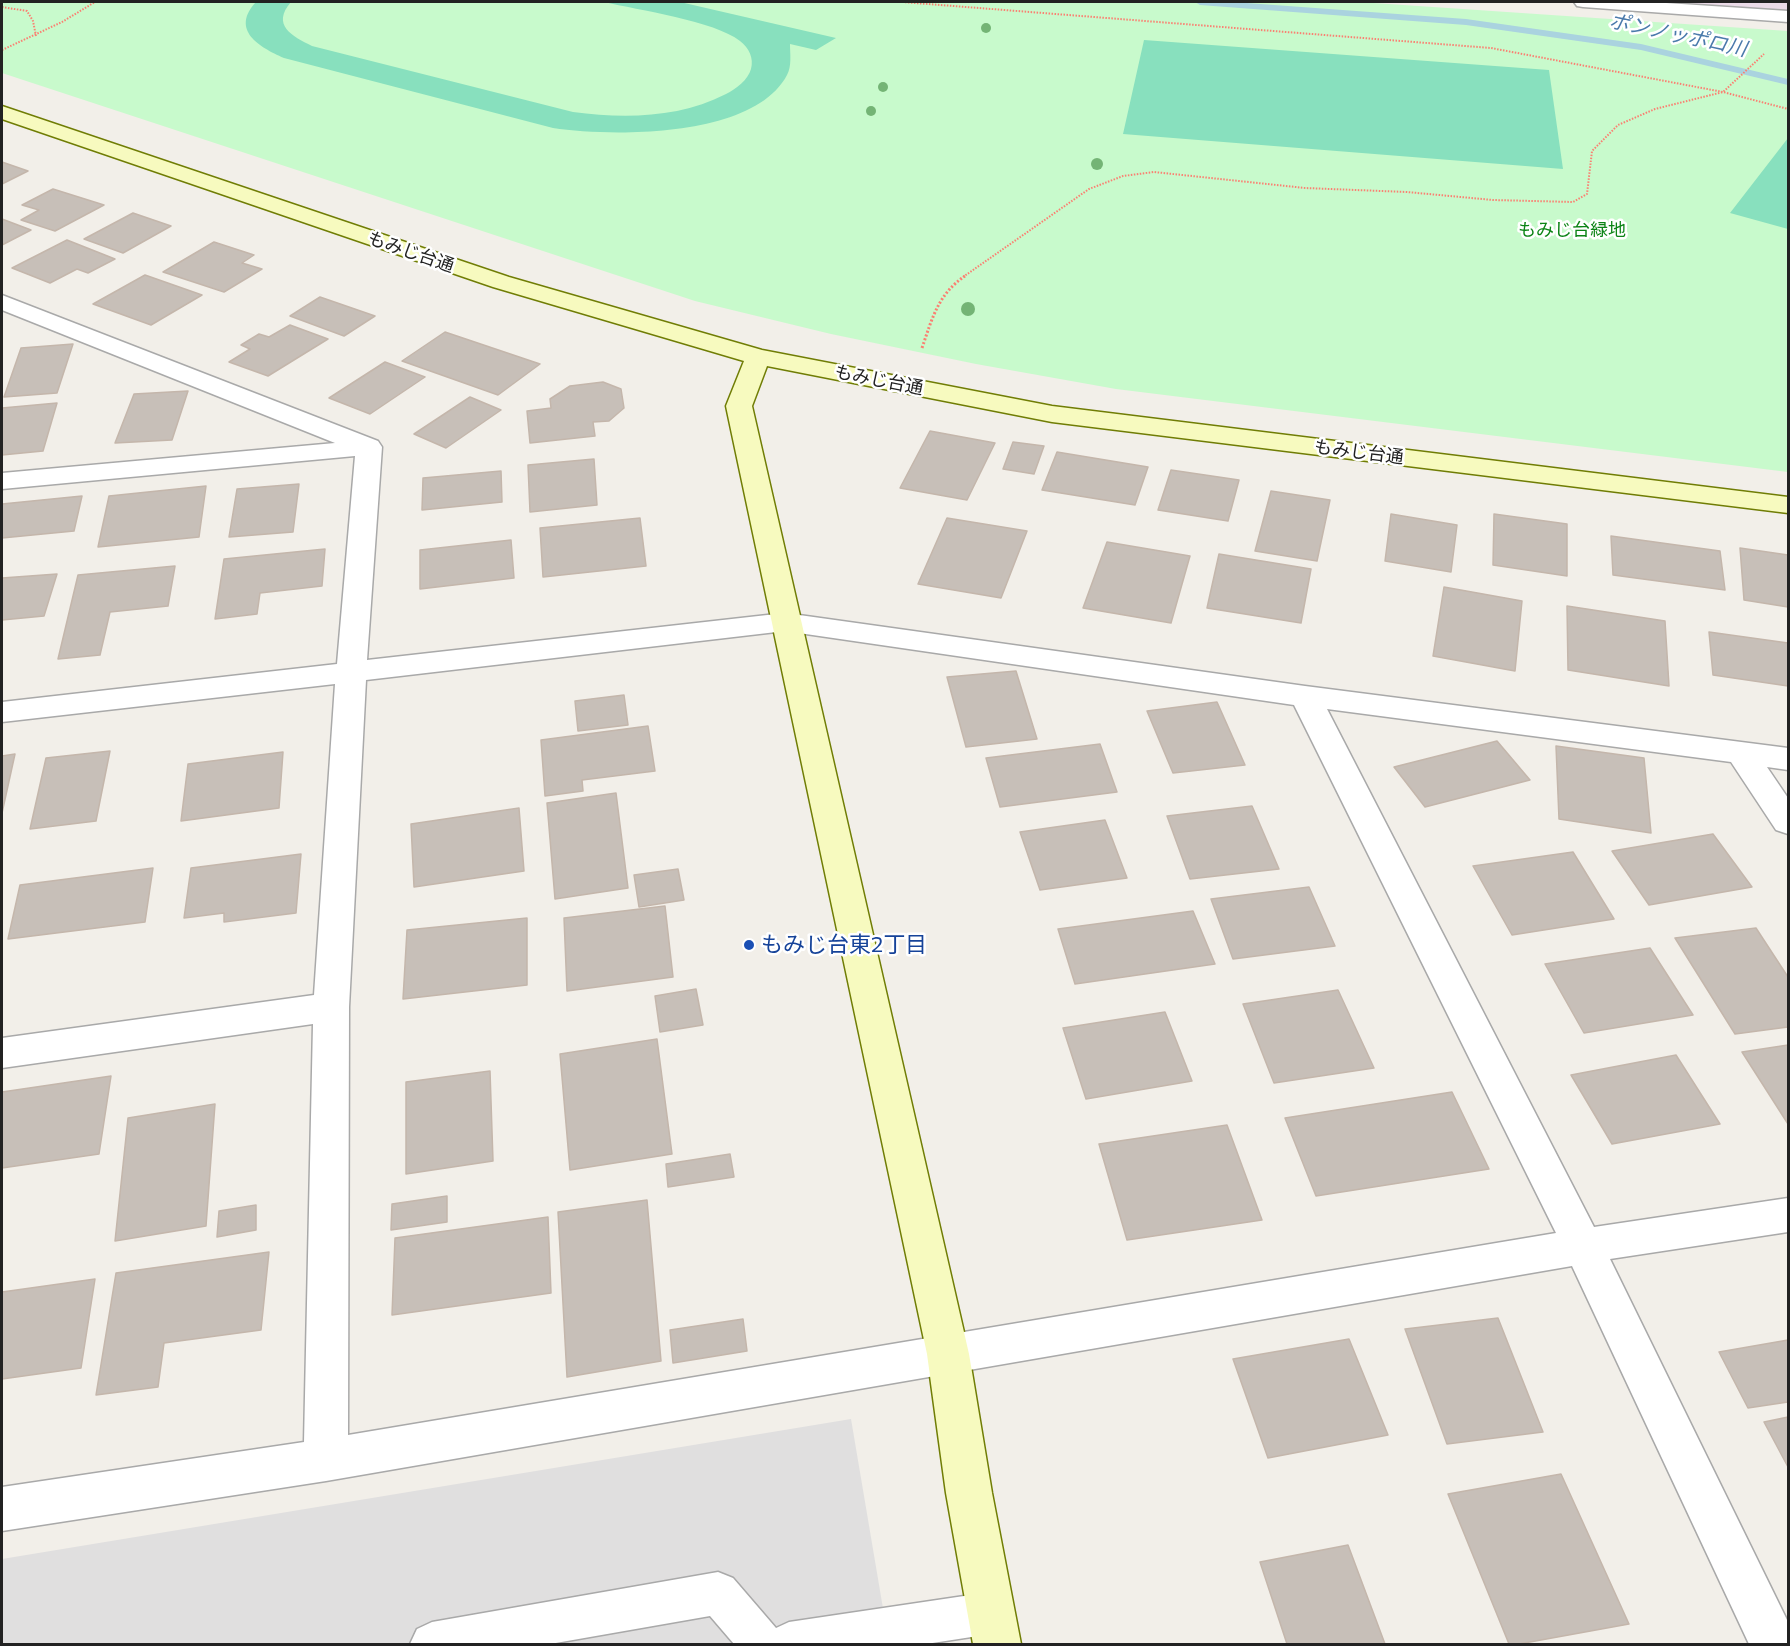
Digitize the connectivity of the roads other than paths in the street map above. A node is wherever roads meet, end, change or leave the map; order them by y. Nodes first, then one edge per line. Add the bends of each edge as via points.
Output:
1 (1583, 2) edge
2 (1788, 17) edge
3 (2, 112) edge
4 (2, 302) edge
5 (759, 357) junction
6 (369, 447) junction
7 (2, 481) edge
8 (1788, 505) edge
9 (785, 622) junction
10 (351, 671) junction
11 (1305, 696) junction
12 (2, 712) edge
13 (1741, 753) junction
14 (1788, 759) edge
15 (1788, 822) edge
16 (331, 1007) junction
17 (2, 1053) edge
18 (1788, 1215) edge
19 (1583, 1246) junction
20 (948, 1354) junction
21 (326, 1460) junction
22 (2, 1509) edge
23 (994, 1629) edge
24 (432, 1644) edge
25 (762, 1644) edge
26 (789, 1644) edge
27 (1774, 1644) edge

1 - 2 street
3 - 5 street, もみじ台通 via 501,282
4 - 6 street
5 - 8 street, もみじ台通 via 1052,414
5 - 9 street via 739,406
6 - 7 street
6 - 10 street
9 - 10 street
9 - 11 street
9 - 20 street
10 - 12 street
10 - 16 street
11 - 13 street
11 - 19 street
13 - 14 street
13 - 15 street
16 - 17 street
16 - 21 street
18 - 19 street
19 - 20 street
19 - 27 street
20 - 21 street
20 - 23 street
21 - 22 street
23 - 26 lane
24 - 25 lane via 718,1593

